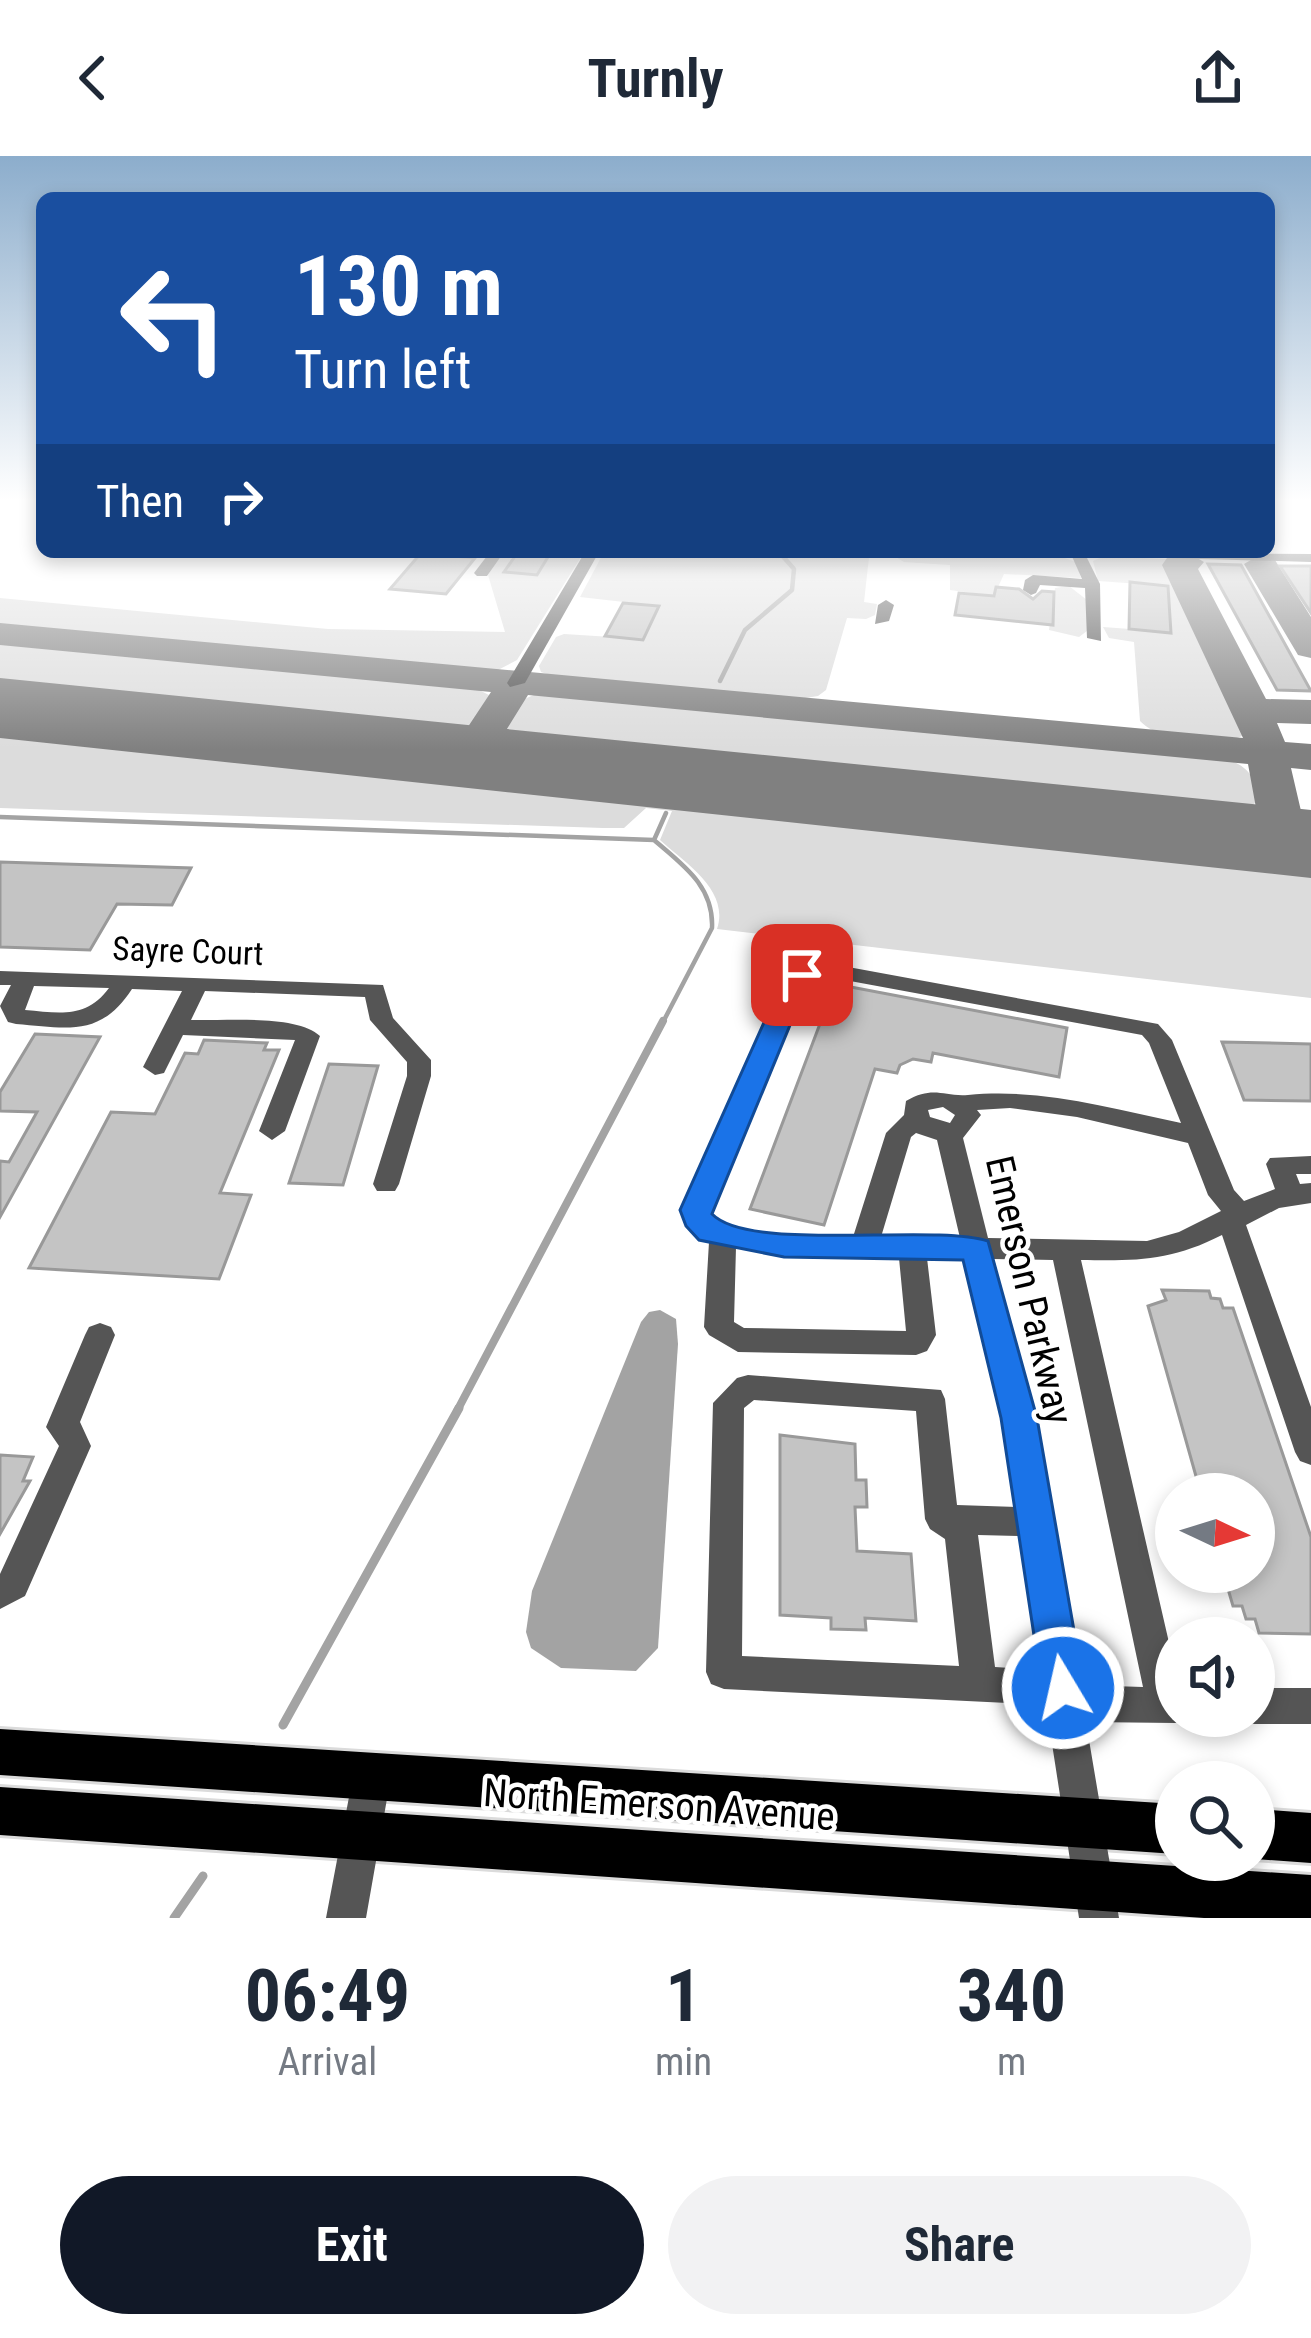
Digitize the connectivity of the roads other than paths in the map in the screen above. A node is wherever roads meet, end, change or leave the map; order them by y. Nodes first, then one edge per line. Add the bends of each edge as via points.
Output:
1 (573, 585) edge
2 (1032, 585) edge
3 (1092, 585) edge
4 (1031, 590) dead end
5 (1095, 638) dead end
6 (516, 683) dead end
7 (0, 978) edge
8 (26, 979) junction
9 (125, 982) junction
10 (197, 984) junction
11 (175, 1027) junction
12 (154, 1067) dead end
13 (954, 1119) junction
14 (272, 1131) dead end
15 (1198, 1136) junction
16 (1311, 1165) edge
17 (386, 1184) dead end
18 (1301, 1193) edge
19 (1236, 1218) junction
20 (723, 1235) junction
21 (864, 1247) junction
22 (912, 1248) junction
23 (976, 1249) junction
24 (1065, 1250) junction
25 (100, 1335) dead end
26 (1311, 1451) edge
27 (942, 1519) junction
28 (1036, 1522) junction
29 (0, 1592) edge
30 (1155, 1640) edge
31 (979, 1684) junction
32 (1064, 1696) junction
33 (1155, 1704) edge
34 (1275, 1706) edge
35 (1311, 1706) edge
36 (0, 1752) edge
37 (372, 1775) junction
38 (0, 1811) edge
39 (1082, 1822) junction
40 (1155, 1827) edge
41 (1275, 1835) edge
42 (360, 1837) junction
43 (1311, 1838) edge
44 (1311, 1900) edge
45 (1096, 1901) edge
46 (346, 1918) edge

1 - 6 street
2 - 4 street
3 - 5 street
7 - 8 street, Sayre Court
8 - 9 street, Sayre Court
8 - 9 street via 12,1006 16,1017 92,1020 109,1010
9 - 10 street, Sayre Court
10 - 11 street
10 - 17 street, Sayre Court via 375,989 382,1020 419,1060
11 - 12 street
11 - 14 street via 308,1036
13 - 15 street via 985,1098
13 - 21 street, Emerson Parkway via 928,1130 916,1119 899,1133
13 - 23 street, Emerson Parkway
15 - 19 street
15 - 20 street via 1150,1030 811,970 796,980 695,1210 703,1227
16 - 18 street via 1279,1164
18 - 19 street
19 - 24 street via 1170,1249
19 - 26 street
20 - 21 street
20 - 22 street via 719,1327 738,1340 916,1342
21 - 22 street
22 - 23 street
23 - 24 street
23 - 28 street, Emerson Parkway
24 - 30 street
25 - 29 street via 62,1427 74,1446 13,1585
27 - 28 street
27 - 31 street via 961,1532
27 - 31 street via 930,1400 748,1387 729,1403 724,1672
28 - 32 street, Emerson Parkway
31 - 32 street
32 - 33 street
32 - 39 street, Emerson Parkway
34 - 35 street
36 - 37 main road, North Emerson Avenue
37 - 39 main road, North Emerson Avenue
37 - 42 street
38 - 42 main road, North Emerson Avenue
39 - 40 main road, North Emerson Avenue
39 - 45 street, Emerson Parkway
41 - 43 main road
42 - 45 main road, North Emerson Avenue
42 - 46 street
44 - 45 main road, North Emerson Avenue

